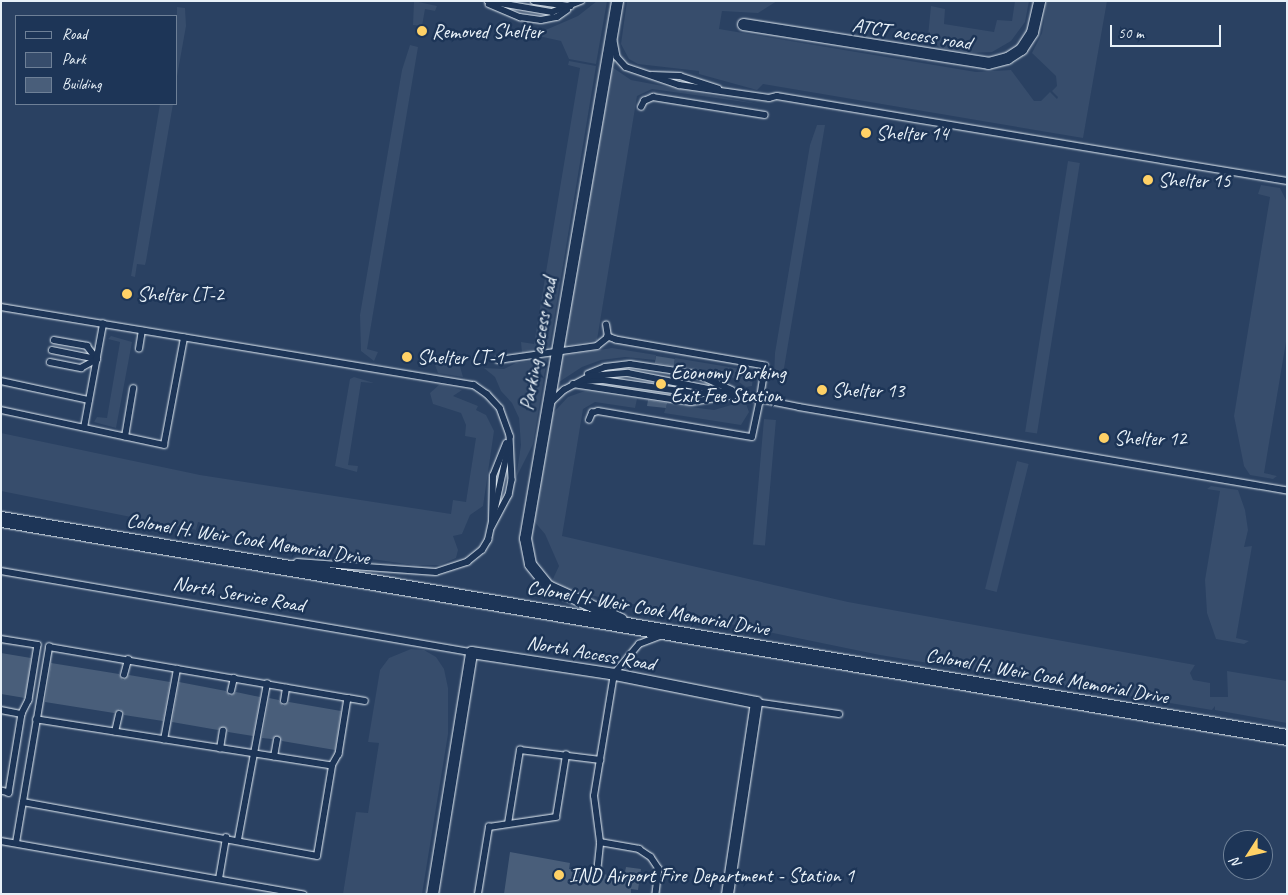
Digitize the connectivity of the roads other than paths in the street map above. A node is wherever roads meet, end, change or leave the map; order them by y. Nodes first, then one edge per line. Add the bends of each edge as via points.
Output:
1 (486, 1) edge
2 (534, 1) edge
3 (581, 1) edge
4 (617, 1) edge
5 (1039, 1) edge
6 (573, 6) junction
7 (742, 24) dead end
8 (645, 75) junction
9 (722, 90) junction
10 (641, 107) dead end
11 (765, 115) dead end
12 (1287, 181) edge
13 (1, 307) edge
14 (103, 324) junction
15 (606, 325) dead end
16 (142, 331) junction
17 (608, 337) junction
18 (184, 338) junction
19 (54, 340) dead end
20 (139, 349) dead end
21 (52, 350) dead end
22 (555, 353) junction
23 (97, 360) junction
24 (498, 360) dead end
25 (50, 362) dead end
26 (1, 382) edge
27 (573, 384) junction
28 (133, 389) dead end
29 (741, 394) junction
30 (760, 398) junction
31 (89, 400) junction
32 (1, 410) edge
33 (546, 410) junction
34 (589, 420) dead end
35 (84, 428) junction
36 (510, 436) junction
37 (125, 437) junction
38 (1287, 490) edge
39 (1, 519) edge
40 (492, 527) junction
41 (235, 558) junction
42 (1, 571) edge
43 (642, 627) junction
44 (674, 633) junction
45 (1, 638) edge
46 (471, 652) junction
47 (128, 660) junction
48 (177, 669) junction
49 (614, 674) junction
50 (124, 675) dead end
51 (234, 678) junction
52 (267, 684) junction
53 (286, 688) junction
54 (231, 691) dead end
55 (348, 698) junction
56 (365, 700) dead end
57 (284, 701) dead end
58 (756, 702) junction
59 (1, 710) edge
60 (22, 714) junction
61 (118, 714) dead end
62 (839, 714) dead end
63 (37, 720) junction
64 (223, 731) dead end
65 (116, 732) junction
66 (1287, 737) edge
67 (164, 740) junction
68 (277, 740) dead end
69 (220, 749) junction
70 (254, 754) junction
71 (566, 756) junction
72 (274, 757) junction
73 (600, 760) junction
74 (332, 766) junction
75 (1, 791) edge
76 (23, 802) junction
77 (508, 824) junction
78 (226, 838) junction
79 (1, 840) edge
80 (238, 840) junction
81 (600, 842) junction
82 (16, 843) junction
83 (597, 873) dead end
84 (219, 879) junction
85 (303, 894) edge
86 (432, 894) edge
87 (478, 894) edge
88 (656, 894) edge
89 (727, 894) edge

1 - 6 lane via 552,12
1 - 6 lane via 505,12 541,20 557,17
2 - 6 lane
3 - 6 lane
4 - 8 lane via 616,52 626,67
4 - 22 street, Parking access road
5 - 7 street, ATCT access road via 1032,32 1021,49 1007,58 988,63
8 - 9 lane via 679,85
8 - 9 lane via 680,76
9 - 12 lane via 768,98 777,96
10 - 11 lane via 644,101 653,97
13 - 14 lane
14 - 16 lane
14 - 23 lane
15 - 17 lane
16 - 18 lane
16 - 20 lane
17 - 22 lane via 597,346
17 - 30 lane via 765,366
18 - 36 lane via 480,388 500,408
18 - 37 lane via 164,445
19 - 23 lane via 87,346
21 - 23 lane
22 - 24 lane
22 - 33 street, Parking access road
23 - 25 lane via 81,368
23 - 31 lane
26 - 31 lane
27 - 29 lane via 691,402
27 - 29 lane via 590,376 616,372
27 - 29 lane via 605,367 630,364 696,374
27 - 33 lane via 556,396
28 - 37 lane
29 - 30 lane
30 - 34 lane via 752,436 598,411 592,413
30 - 38 lane
31 - 35 lane
32 - 35 lane
33 - 43 street, Parking access road via 525,528 525,547 530,564 540,580 556,592
35 - 37 lane
36 - 40 lane via 493,476
36 - 40 lane via 512,480 509,495
39 - 41 street, Colonel H. Weir Cook Memorial Drive
40 - 41 lane via 478,555 442,572
41 - 43 street, Colonel H. Weir Cook Memorial Drive
42 - 46 lane, North Service Road
43 - 44 street, Colonel H. Weir Cook Memorial Drive
44 - 49 lane via 639,644
44 - 66 street, Colonel H. Weir Cook Memorial Drive
45 - 60 lane via 38,645 29,700
46 - 49 street, North Access Road
46 - 86 street
47 - 48 lane
47 - 50 lane
47 - 63 lane via 49,647
48 - 51 lane
48 - 67 lane
49 - 58 street, North Access Road
49 - 73 lane
51 - 52 lane
51 - 54 lane
52 - 53 lane
52 - 70 lane
53 - 55 lane
53 - 57 lane
55 - 56 lane
55 - 74 lane via 339,754
58 - 62 lane
58 - 89 street
59 - 60 lane
60 - 75 lane via 9,793
61 - 65 lane
63 - 65 lane
63 - 76 lane
64 - 69 lane
65 - 67 lane
67 - 69 lane
68 - 72 lane
69 - 70 lane
70 - 72 lane
70 - 80 lane
71 - 73 lane
71 - 77 lane via 556,816
71 - 77 lane via 520,750
72 - 74 lane
73 - 81 lane via 594,796
74 - 80 lane via 317,856
76 - 78 lane
76 - 82 lane
77 - 87 lane via 489,827
78 - 80 lane
78 - 84 lane
79 - 82 lane
81 - 83 lane
81 - 88 lane via 640,849 651,857 659,870
82 - 84 lane
84 - 85 lane

